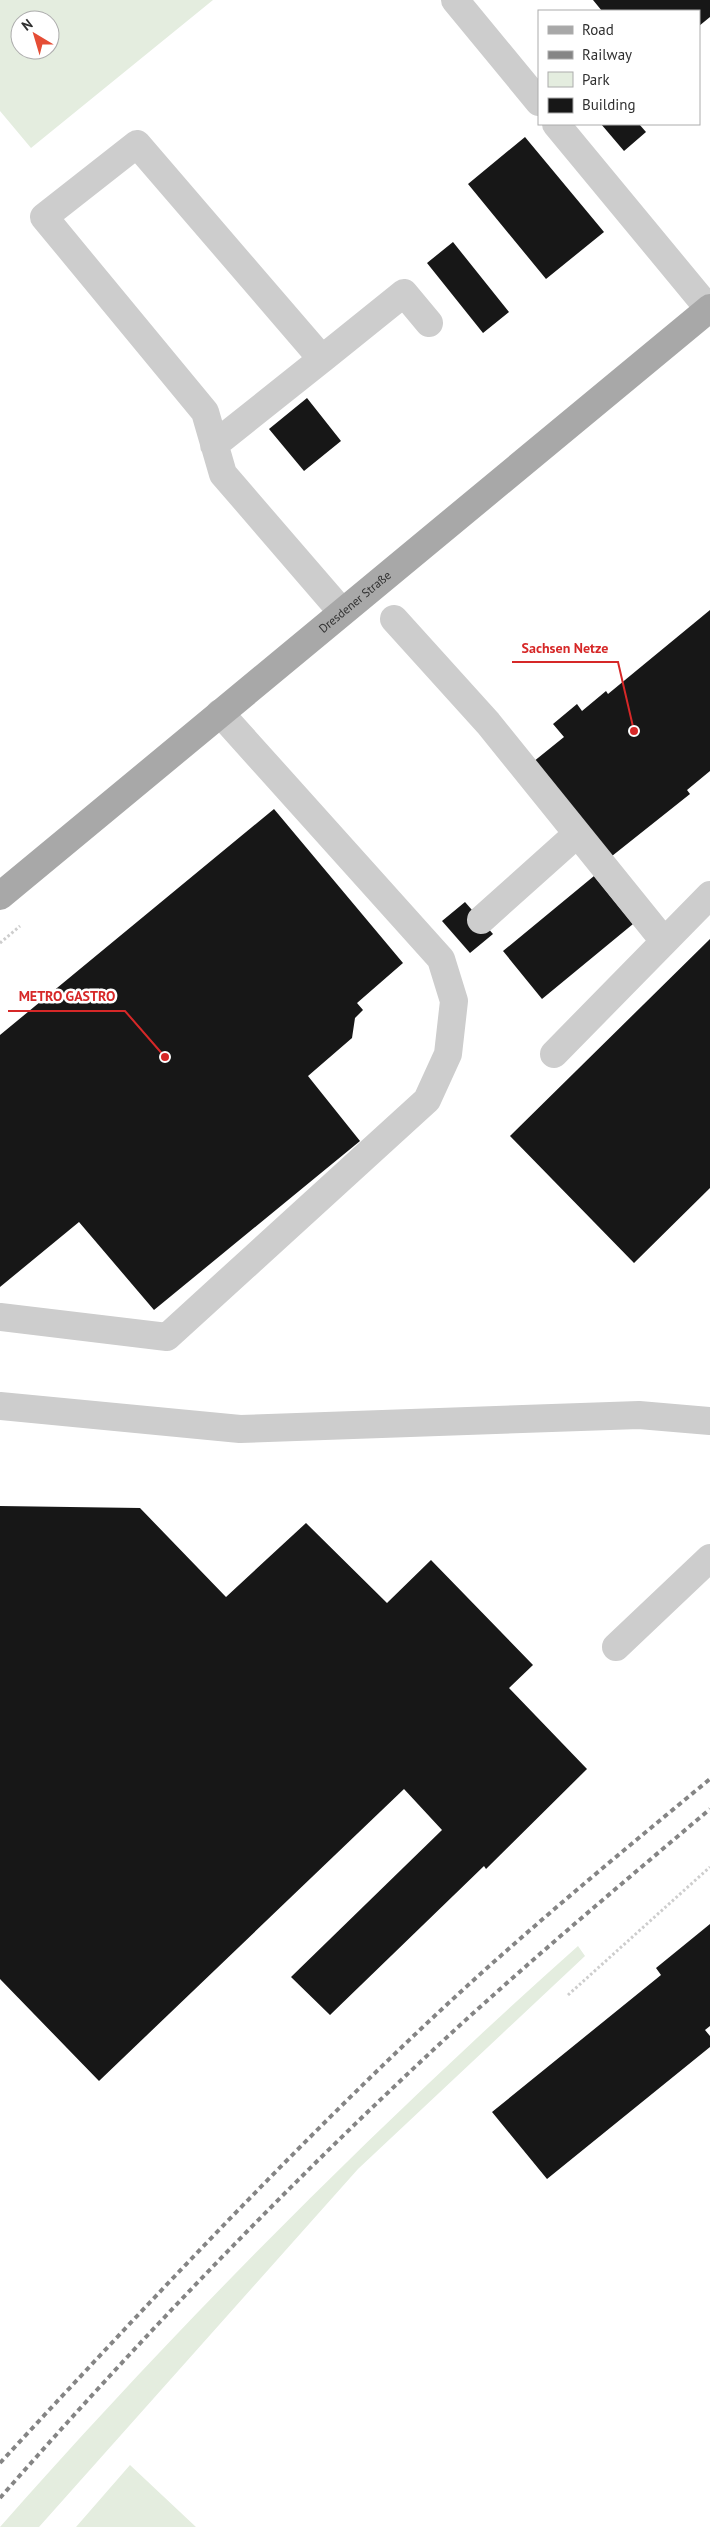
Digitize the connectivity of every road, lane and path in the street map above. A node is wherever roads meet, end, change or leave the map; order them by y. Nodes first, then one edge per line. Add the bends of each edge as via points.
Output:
1 (455, 0) edge
2 (538, 101) edge
3 (557, 125) edge
4 (709, 308) edge
5 (429, 322) dead end
6 (322, 359) junction
7 (214, 444) junction
8 (342, 612) junction
9 (394, 619) dead end
10 (220, 713) junction
11 (577, 834) junction
12 (710, 895) edge
13 (0, 896) edge
14 (481, 920) dead end
15 (664, 941) junction
16 (554, 1054) dead end
17 (0, 1317) edge
18 (0, 1406) edge
19 (710, 1421) edge
20 (710, 1558) edge
21 (616, 1647) dead end
22 (710, 1868) edge
23 (568, 1995) dead end

1 - 2 lane
3 - 4 lane
4 - 8 main road, Dresdener Straße
5 - 6 lane via 404,293
6 - 7 lane
6 - 7 lane via 136,144 44,217 205,412
7 - 8 lane via 223,474
8 - 10 main road, Dresdener Straße
9 - 11 lane via 497,716
10 - 13 main road, Dresdener Straße
10 - 17 lane via 441,959 454,1001 448,1054 427,1100 167,1337
11 - 14 lane
11 - 15 lane
12 - 15 lane
15 - 16 lane
18 - 19 lane via 240,1429 639,1415
20 - 21 lane
22 - 23 path

